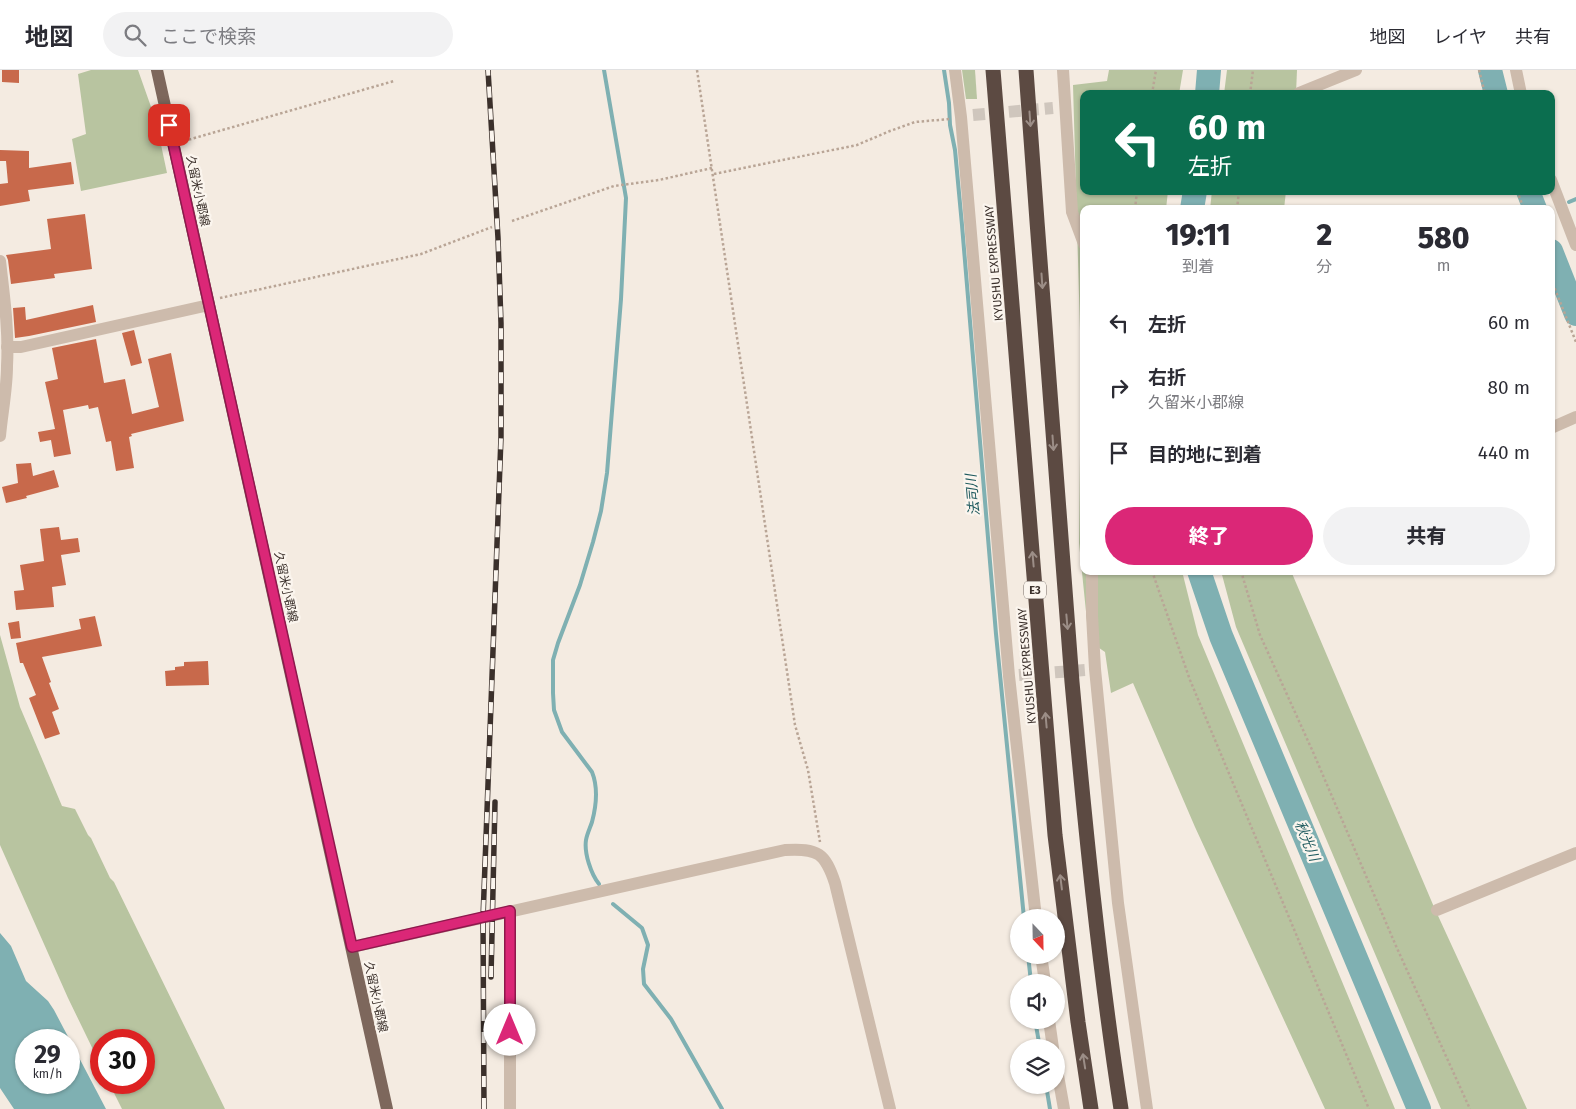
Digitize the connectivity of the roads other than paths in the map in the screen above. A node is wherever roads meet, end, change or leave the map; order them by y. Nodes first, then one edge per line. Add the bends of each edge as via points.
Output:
1 (157, 70) edge
2 (955, 70) edge
3 (993, 70) edge
4 (1026, 70) edge
5 (1064, 70) edge
6 (1356, 70) edge
7 (1516, 70) edge
8 (1308, 90) edge
9 (1519, 90) edge
10 (1555, 190) edge
11 (1080, 233) edge
12 (1576, 245) edge
13 (0, 261) edge
14 (209, 305) junction
15 (8, 347) junction
16 (1576, 417) edge
17 (1555, 426) edge
18 (0, 436) edge
19 (1092, 575) edge
20 (1576, 853) edge
21 (1035, 909) edge
22 (1437, 910) dead end
23 (510, 911) junction
24 (352, 947) junction
25 (1061, 1094) edge
26 (387, 1109) edge
27 (510, 1109) edge
28 (890, 1109) edge
29 (1064, 1109) edge
30 (1091, 1109) edge
31 (1120, 1109) edge
32 (1147, 1109) edge

1 - 14 main road, 久留米小郡線
2 - 21 street via 967,116
30 -> 3 highway, KYUSHU EXPRESSWAY / E3 via 1055,835
4 -> 31 highway, E3 via 1062,564 1084,814 1106,1017
5 - 11 street via 1060,107 1072,212
6 - 8 street
7 - 9 street
10 - 12 street
13 - 15 street
14 - 15 street via 21,347
14 - 24 main road, 久留米小郡線
15 - 18 street
16 - 17 street
19 - 32 street via 1091,669 1118,903
20 - 22 street
23 - 24 street
23 - 27 street
23 - 28 street via 785,850 801,849 822,856 829,864 835,883
24 - 26 main road, 久留米小郡線
25 - 29 street

